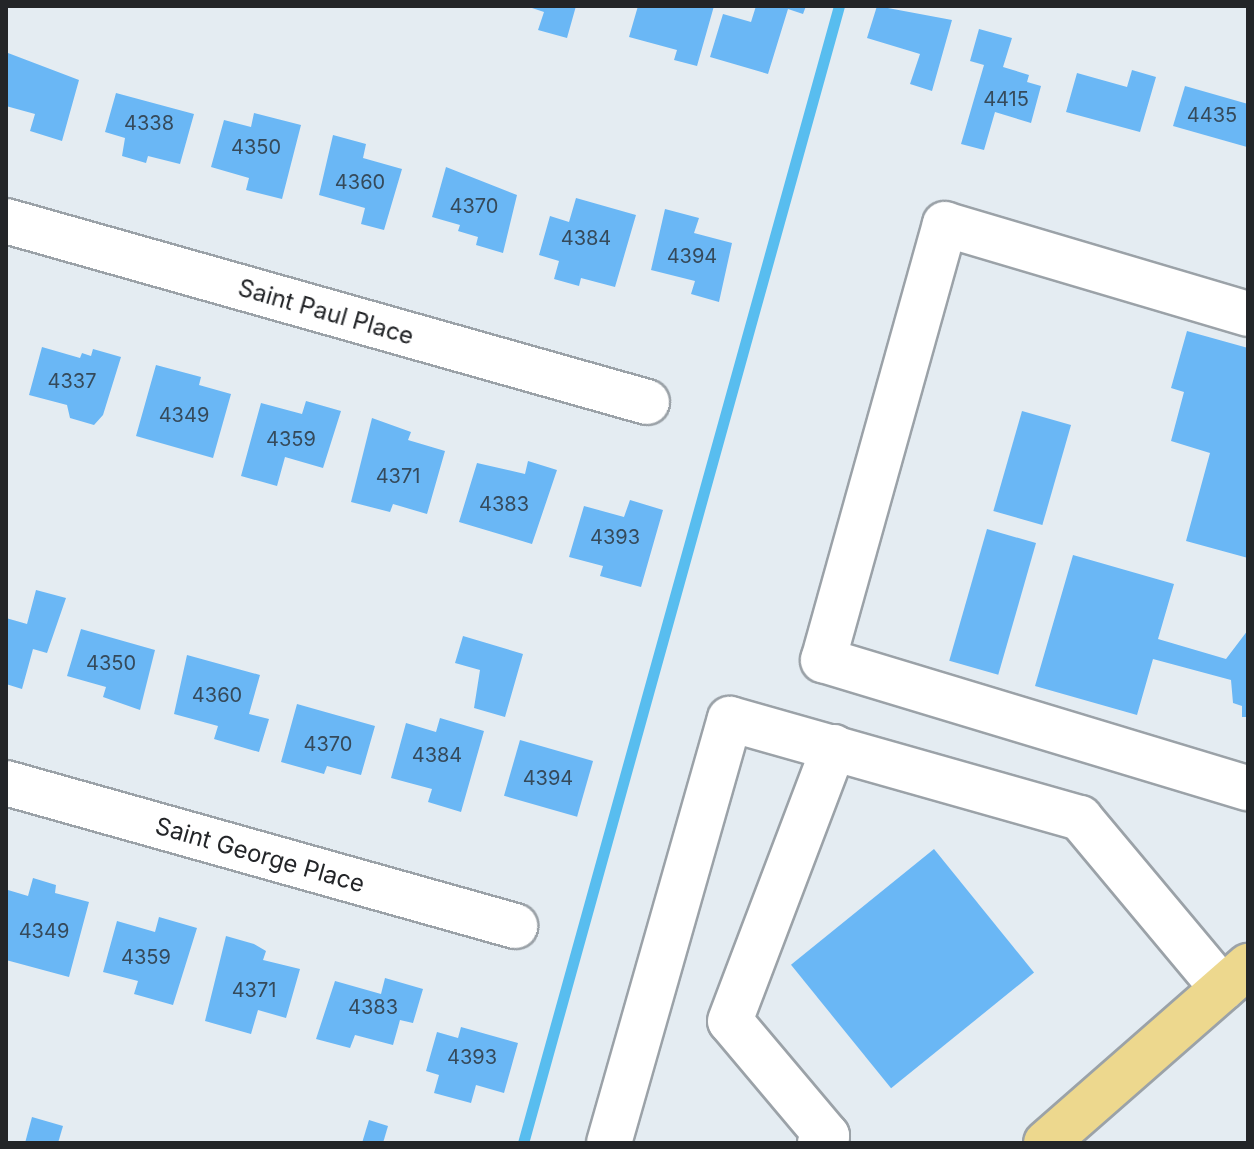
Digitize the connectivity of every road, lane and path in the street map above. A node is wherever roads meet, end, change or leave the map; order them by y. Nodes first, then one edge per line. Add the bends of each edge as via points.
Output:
1 (6, 221) edge
2 (1248, 314) edge
3 (647, 402) dead end
4 (834, 747) junction
5 (6, 783) edge
6 (1248, 788) edge
7 (515, 926) dead end
8 (1235, 977) edge
9 (827, 1141) edge
10 (609, 1143) edge
11 (1046, 1143) edge

1 - 3 street, Saint Paul Place
2 - 6 street via 945,224 823,660
4 - 8 street via 1080,818
4 - 9 street via 730,1021
4 - 10 street via 730,719
5 - 7 street, Saint George Place
8 - 11 main road

